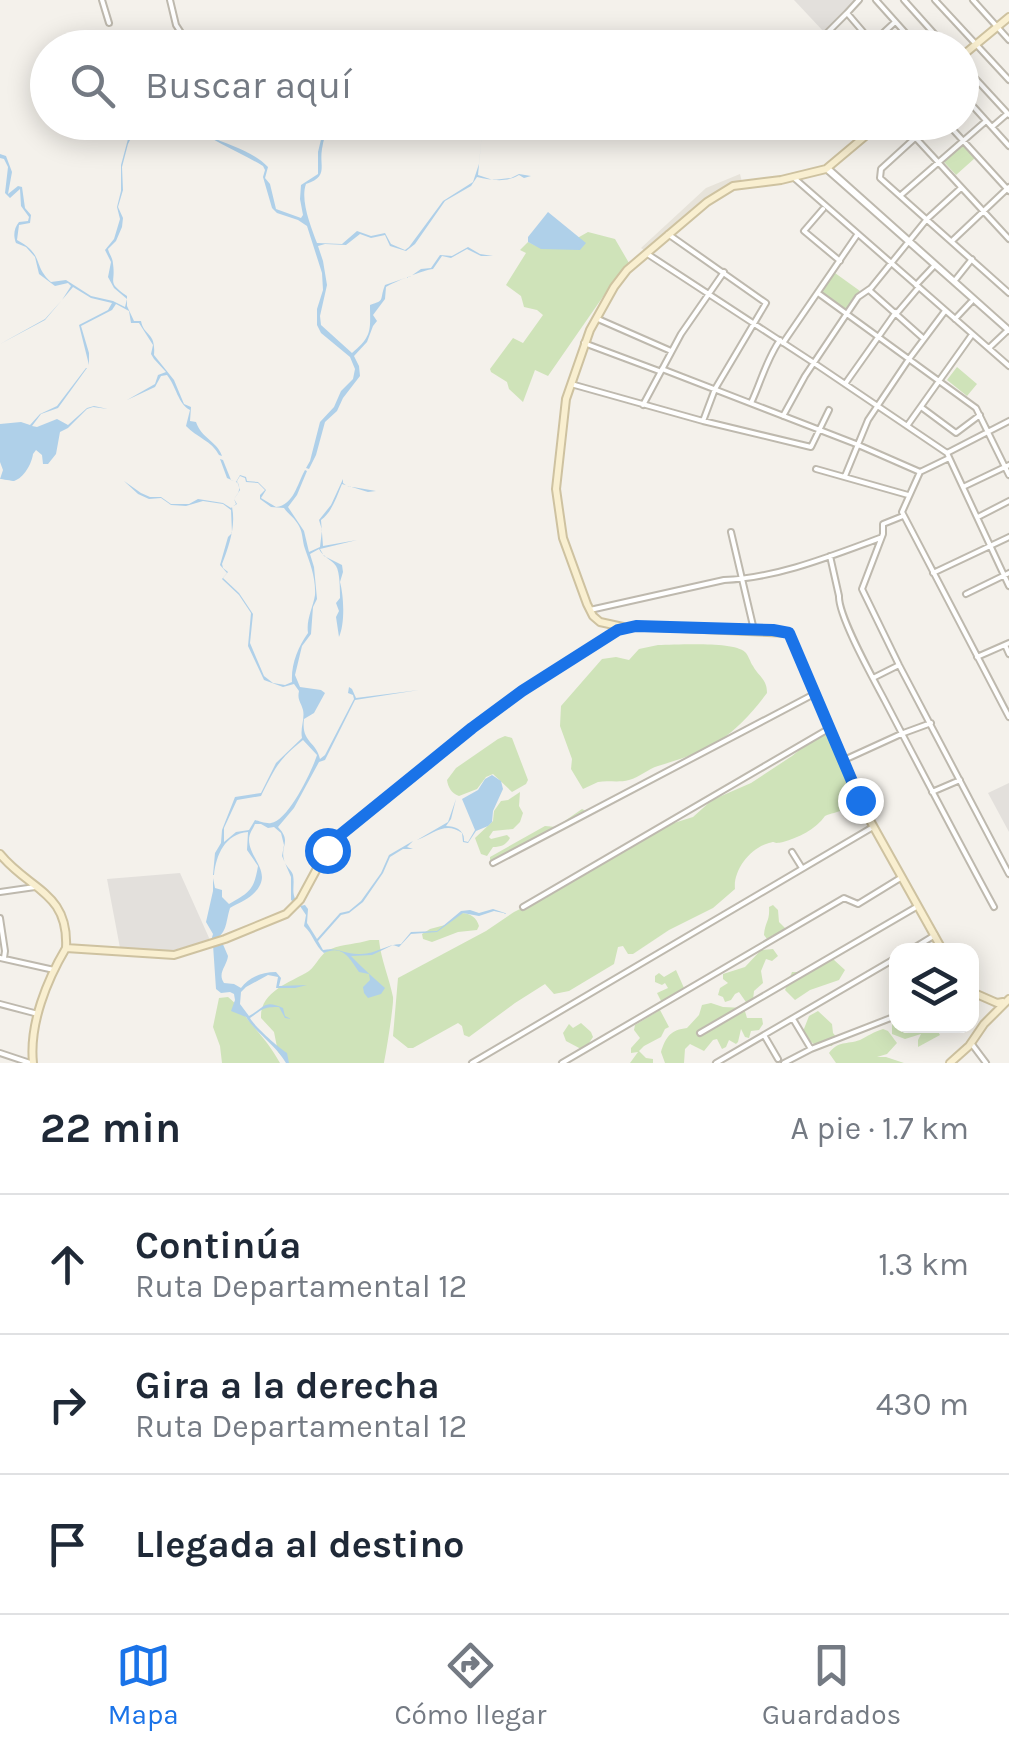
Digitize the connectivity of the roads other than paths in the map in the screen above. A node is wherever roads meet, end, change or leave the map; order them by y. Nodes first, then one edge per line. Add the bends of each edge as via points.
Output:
1 (102, 0) edge
2 (170, 0) edge
3 (859, 0) edge
4 (876, 0) edge
5 (904, 0) edge
6 (935, 0) edge
7 (973, 0) edge
8 (846, 13) junction
9 (1009, 17) edge
10 (895, 22) junction
11 (109, 23) dead end
12 (997, 27) junction
13 (180, 30) edge
14 (830, 30) edge
15 (859, 30) edge
16 (887, 30) edge
17 (902, 30) edge
18 (931, 30) edge
19 (963, 30) edge
20 (1009, 40) edge
21 (979, 42) edge
22 (979, 47) edge
23 (1009, 80) edge
24 (979, 83) edge
25 (1009, 100) edge
26 (1001, 107) junction
27 (979, 113) edge
28 (1008, 114) edge
29 (986, 121) junction
30 (979, 127) edge
31 (992, 127) junction
32 (861, 140) edge
33 (913, 140) edge
34 (917, 140) edge
35 (962, 141) joint
36 (1009, 146) edge
37 (937, 163) junction
38 (827, 169) junction
39 (793, 178) junction
40 (960, 188) junction
41 (1008, 189) edge
42 (901, 196) junction
43 (825, 208) junction
44 (983, 211) junction
45 (927, 219) junction
46 (668, 234) junction
47 (858, 235) junction
48 (1009, 239) edge
49 (952, 241) junction
50 (909, 243) junction
51 (645, 252) junction
52 (972, 259) junction
53 (840, 260) junction
54 (892, 264) junction
55 (935, 265) junction
56 (724, 272) junction
57 (1009, 278) edge
58 (953, 282) junction
59 (1001, 285) junction
60 (917, 286) junction
61 (869, 290) junction
62 (1009, 292) edge
63 (818, 293) junction
64 (708, 294) junction
65 (973, 300) junction
66 (945, 311) junction
67 (896, 313) junction
68 (847, 314) junction
69 (596, 318) junction
70 (955, 320) junction
71 (753, 323) junction
72 (1008, 331) edge
73 (972, 334) junction
74 (878, 336) junction
75 (924, 339) junction
76 (782, 342) junction
77 (584, 343) junction
78 (989, 348) junction
79 (672, 352) junction
80 (909, 359) junction
81 (814, 363) junction
82 (1009, 366) edge
83 (661, 371) junction
84 (939, 381) junction
85 (570, 384) junction
86 (845, 384) junction
87 (715, 389) junction
88 (751, 403) junction
89 (644, 404) junction
90 (877, 406) junction
91 (921, 407) junction
92 (829, 410) dead end
93 (980, 415) junction
94 (783, 416) junction
95 (1009, 421) edge
96 (703, 422) junction
97 (907, 426) junction
98 (818, 430) junction
99 (989, 431) junction
100 (856, 444) junction
101 (948, 456) junction
102 (1007, 466) edge
103 (816, 470) dead end
104 (920, 472) junction
105 (1009, 475) edge
106 (845, 476) junction
107 (964, 488) junction
108 (909, 495) junction
109 (1009, 501) edge
110 (903, 516) junction
111 (978, 517) junction
112 (731, 532) dead end
113 (881, 537) junction
114 (1009, 537) edge
115 (990, 546) junction
116 (830, 556) junction
117 (933, 573) junction
118 (1007, 574) edge
119 (742, 580) junction
120 (1009, 586) edge
121 (966, 594) dead end
122 (590, 610) junction
123 (625, 628) junction
124 (754, 630) junction
125 (1007, 644) edge
126 (1009, 654) edge
127 (977, 657) junction
128 (899, 665) junction
129 (873, 678) junction
130 (816, 693) junction
131 (1009, 718) edge
132 (930, 723) junction
133 (830, 728) junction
134 (901, 734) junction
135 (844, 760) junction
136 (960, 780) junction
137 (932, 792) junction
138 (873, 826) junction
139 (792, 852) dead end
140 (0, 854) edge
141 (493, 863) dead end
142 (4, 865) edge
143 (802, 868) junction
144 (1009, 874) edge
145 (902, 877) junction
146 (36, 887) junction
147 (0, 892) edge
148 (918, 906) junction
149 (523, 907) dead end
150 (994, 907) dead end
151 (0, 918) edge
152 (934, 935) junction
153 (920, 943) edge
154 (939, 943) edge
155 (66, 948) junction
156 (2, 958) edge
157 (889, 962) edge
158 (54, 970) junction
159 (979, 995) edge
160 (1008, 1000) edge
161 (0, 1004) edge
162 (38, 1014) junction
163 (793, 1018) junction
164 (889, 1019) edge
165 (700, 1033) dead end
166 (764, 1035) junction
167 (971, 1043) junction
168 (811, 1049) junction
169 (0, 1053) edge
170 (781, 1061) edge
171 (32, 1063) edge
172 (472, 1063) edge
173 (562, 1063) edge
174 (716, 1063) edge
175 (950, 1063) edge
176 (986, 1063) edge

1 - 11 street
2 - 13 street
3 - 8 street
4 - 10 street
5 - 18 street
6 - 19 street
7 - 12 street
8 - 14 street
8 - 15 street
9 - 12 main road
10 - 16 street
10 - 17 street
12 - 20 street
12 - 21 main road
22 - 23 street
24 - 26 street
25 - 26 street
26 - 28 street
27 - 29 street
28 - 31 street
29 - 30 street
29 - 31 street
31 - 36 street
32 - 38 main road
33 - 42 street via 880,172
34 - 37 street
35 - 37 street
35 - 41 street
37 - 40 street
37 - 42 street
38 - 39 main road
38 - 50 street
39 - 43 street
39 - 46 main road via 733,186
40 - 44 street
40 - 45 street
41 - 44 street
42 - 45 street
43 - 47 street
43 - 53 street via 804,230
44 - 48 street
44 - 49 street
45 - 49 street
45 - 50 street
46 - 51 main road
46 - 56 street
47 - 53 street
47 - 54 street
49 - 52 street
50 - 54 street
50 - 55 street
51 - 64 street
51 - 69 main road
52 - 58 street
52 - 59 street
53 - 63 street
54 - 60 street
54 - 61 street
55 - 58 street
55 - 60 street
56 - 64 street
56 - 71 street via 766,303
57 - 59 street
58 - 65 street
59 - 62 street
60 - 66 street
60 - 67 street
61 - 67 street
61 - 68 street
63 - 68 street
63 - 76 street
64 - 71 street
64 - 79 street
65 - 70 street
65 - 72 street
66 - 70 street
66 - 75 street
67 - 74 street
67 - 75 street
68 - 74 street
68 - 81 street
69 - 77 main road
69 - 79 street
70 - 73 street
71 - 76 street
71 - 87 street
72 - 78 street
73 - 78 street
73 - 84 street
74 - 80 street
74 - 86 street
75 - 80 street
76 - 81 street
76 - 88 street via 767,359
77 - 83 street
77 - 85 main road
78 - 82 street
79 - 83 street
80 - 84 street
80 - 90 street
81 - 86 street
81 - 94 street
83 - 87 street
83 - 89 street
84 - 91 street
84 - 93 street
85 - 89 street
85 - 122 main road via 556,489 563,538
86 - 90 street
87 - 88 street
87 - 96 street
88 - 94 street
89 - 96 street
90 - 97 street
90 - 100 street
91 - 93 street via 956,433
91 - 97 street
92 - 98 street
93 - 99 street
94 - 98 street
95 - 99 street
96 - 98 street via 811,447
97 - 101 street
98 - 100 street
99 - 101 street
99 - 102 street
100 - 104 street
100 - 106 street
101 - 104 street
101 - 107 street
102 - 105 street
102 - 107 street
103 - 106 street
104 - 108 street
106 - 108 street
107 - 111 street
108 - 110 street
109 - 111 street
110 - 113 street via 883,524
110 - 117 street
111 - 115 street
112 - 119 street
113 - 116 street
113 - 128 street via 862,589
114 - 115 street
115 - 117 street
115 - 118 street
116 - 119 street
116 - 129 street via 838,602
117 - 127 street
118 - 120 street
118 - 121 street
119 - 122 street
119 - 124 street
122 - 123 main road via 604,624
123 - 124 main road
123 - 155 main road via 518,694 334,840 300,900 278,918 168,956
124 - 130 main road via 789,633
125 - 126 street
125 - 127 street
127 - 131 street
128 - 129 street
128 - 132 street
129 - 134 street
130 - 133 main road
130 - 141 street
132 - 134 street
132 - 136 street
133 - 135 main road
133 - 149 street
134 - 135 street
134 - 137 street
135 - 138 main road
136 - 137 street
136 - 144 street
137 - 150 street
138 - 143 street
138 - 145 main road
139 - 143 street
140 - 142 main road
142 - 146 main road
143 - 172 street
145 - 148 main road
145 - 173 street via 858,904 844,898
146 - 147 street
146 - 155 main road via 63,915
148 - 152 main road
148 - 165 street
151 - 156 street
152 - 153 street
152 - 154 main road
155 - 158 main road
156 - 158 street
157 - 163 street
158 - 162 main road
159 - 160 main road
160 - 167 main road
161 - 162 street
162 - 171 main road
163 - 166 street
163 - 168 street
164 - 168 street
166 - 170 street
166 - 174 street
167 - 175 main road
167 - 176 street
168 - 170 street
169 - 171 street

